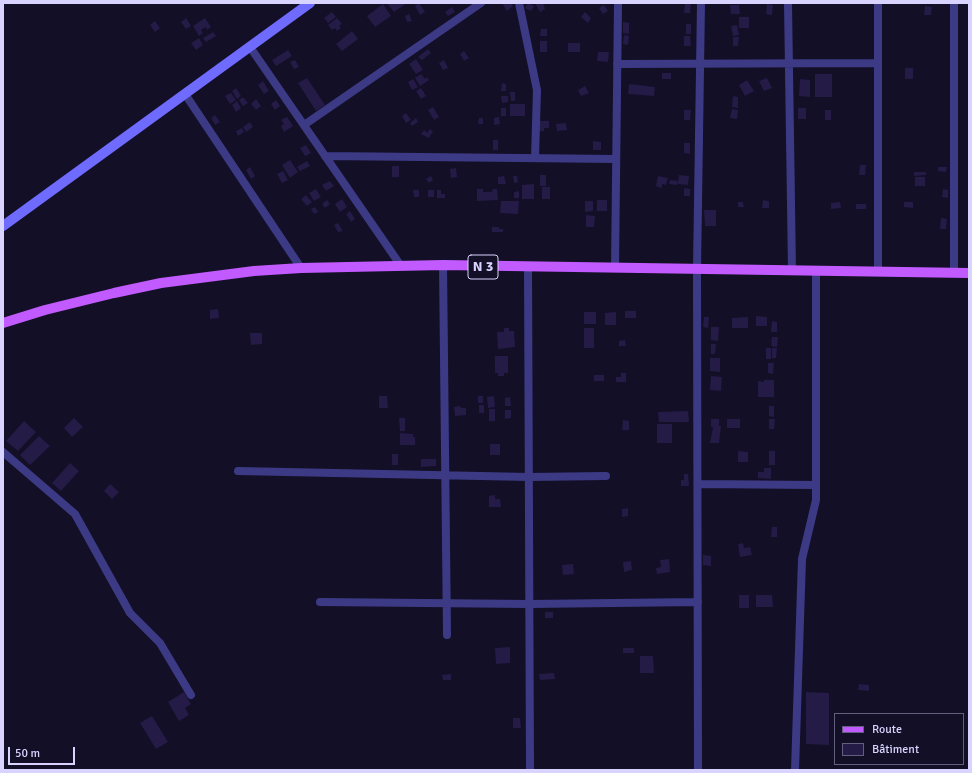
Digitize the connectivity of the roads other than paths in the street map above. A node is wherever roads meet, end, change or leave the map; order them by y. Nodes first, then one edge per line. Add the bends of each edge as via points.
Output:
1 (310, 3) edge
2 (481, 3) edge
3 (519, 3) edge
4 (618, 3) edge
5 (701, 3) edge
6 (788, 3) edge
7 (878, 3) edge
8 (954, 3) edge
9 (250, 47) junction
10 (878, 63) junction
11 (617, 64) junction
12 (789, 64) junction
13 (700, 65) junction
14 (185, 94) junction
15 (304, 125) junction
16 (325, 156) junction
17 (535, 158) junction
18 (616, 159) junction
19 (3, 226) edge
20 (443, 265) junction
21 (401, 266) junction
22 (528, 267) junction
23 (301, 268) junction
24 (615, 268) junction
25 (697, 269) junction
26 (792, 270) junction
27 (816, 271) junction
28 (878, 272) junction
29 (954, 273) junction
30 (969, 273) edge
31 (3, 323) edge
32 (3, 452) edge
33 (238, 471) dead end
34 (446, 475) junction
35 (606, 476) dead end
36 (529, 477) junction
37 (698, 484) junction
38 (816, 485) junction
39 (320, 602) dead end
40 (698, 602) junction
41 (447, 603) junction
42 (530, 604) junction
43 (447, 635) dead end
44 (191, 695) dead end
45 (530, 770) edge
46 (698, 770) edge
47 (795, 770) edge

1 - 9 main road
2 - 15 street
3 - 17 street via 537,90
4 - 11 street
5 - 13 street
6 - 12 street
7 - 10 street
8 - 29 street
9 - 14 main road
9 - 15 street
10 - 12 street
10 - 28 street
11 - 13 street
11 - 18 street
12 - 13 street
12 - 26 street
13 - 25 street
14 - 19 main road
14 - 23 street
15 - 16 street
16 - 17 street
16 - 21 street
17 - 18 street
18 - 24 street
20 - 21 main road, N 3
20 - 22 main road, N 3
20 - 34 street
21 - 23 main road, N 3
22 - 24 main road, N 3
22 - 36 street
23 - 31 main road, N 3 via 254,271 161,283 45,310
24 - 25 main road, N 3
25 - 26 main road, N 3
25 - 37 street
26 - 27 main road, N 3
27 - 28 main road, N 3
27 - 38 street
28 - 29 main road, N 3
29 - 30 main road, N 3
32 - 44 street via 75,514 130,613 160,643
33 - 34 street
34 - 36 street
34 - 41 street
35 - 36 street
36 - 42 street
37 - 38 street
37 - 40 street
38 - 47 street via 816,500 802,559
39 - 41 street
40 - 42 street
40 - 46 street
41 - 42 street
41 - 43 street
42 - 45 street

